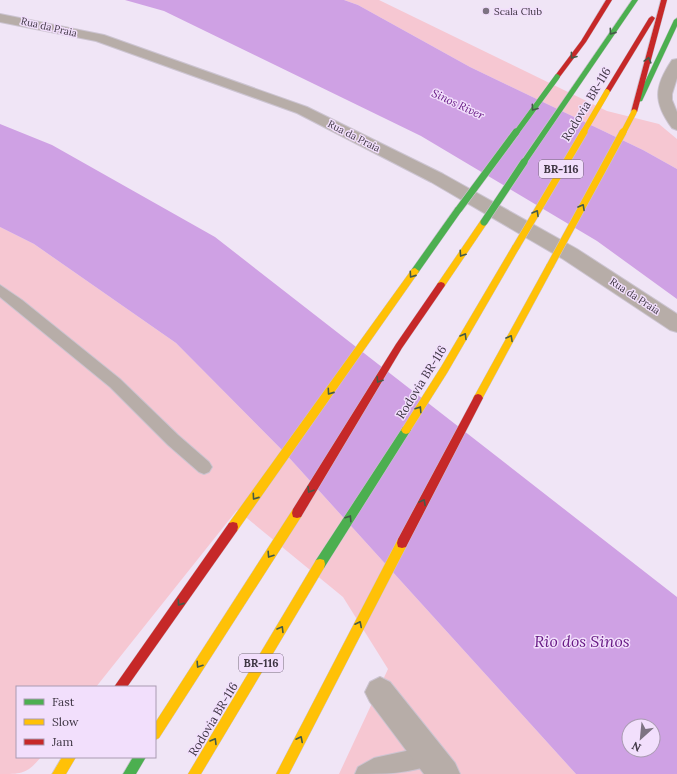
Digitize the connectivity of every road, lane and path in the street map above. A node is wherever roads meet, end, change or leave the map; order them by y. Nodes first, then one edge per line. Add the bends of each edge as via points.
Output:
1 (609, 0) edge
2 (635, 0) edge
3 (663, 0) edge
4 (0, 18) edge
5 (677, 20) edge
6 (677, 63) edge
7 (634, 112) junction
8 (677, 125) edge
9 (0, 290) edge
10 (677, 324) edge
11 (204, 467) dead end
12 (121, 686) edge
13 (380, 692) dead end
14 (156, 732) edge
15 (69, 758) edge
16 (139, 758) edge
17 (437, 765) edge
18 (58, 774) edge
19 (129, 774) edge
20 (194, 774) edge
21 (282, 774) edge
22 (365, 774) edge

1 -> 12 main road, bridge via 583,42 459,209
2 -> 14 main road, Rodovia BR-116 / BR-116, bridge via 399,346 291,522
7 -> 3 main road
20 -> 3 main road, Rodovia BR-116 / BR-116, bridge via 328,551 444,370 606,92
4 - 10 street, Rua da Praia via 99,38 302,110 437,178 570,254
5 - 7 main road
6 - 8 street via 664,88 665,104
21 -> 7 main road, bridge via 485,384
9 - 11 lane via 115,382
13 - 17 street
15 - 18 main road
16 - 19 main road
17 - 22 lane via 374,768

